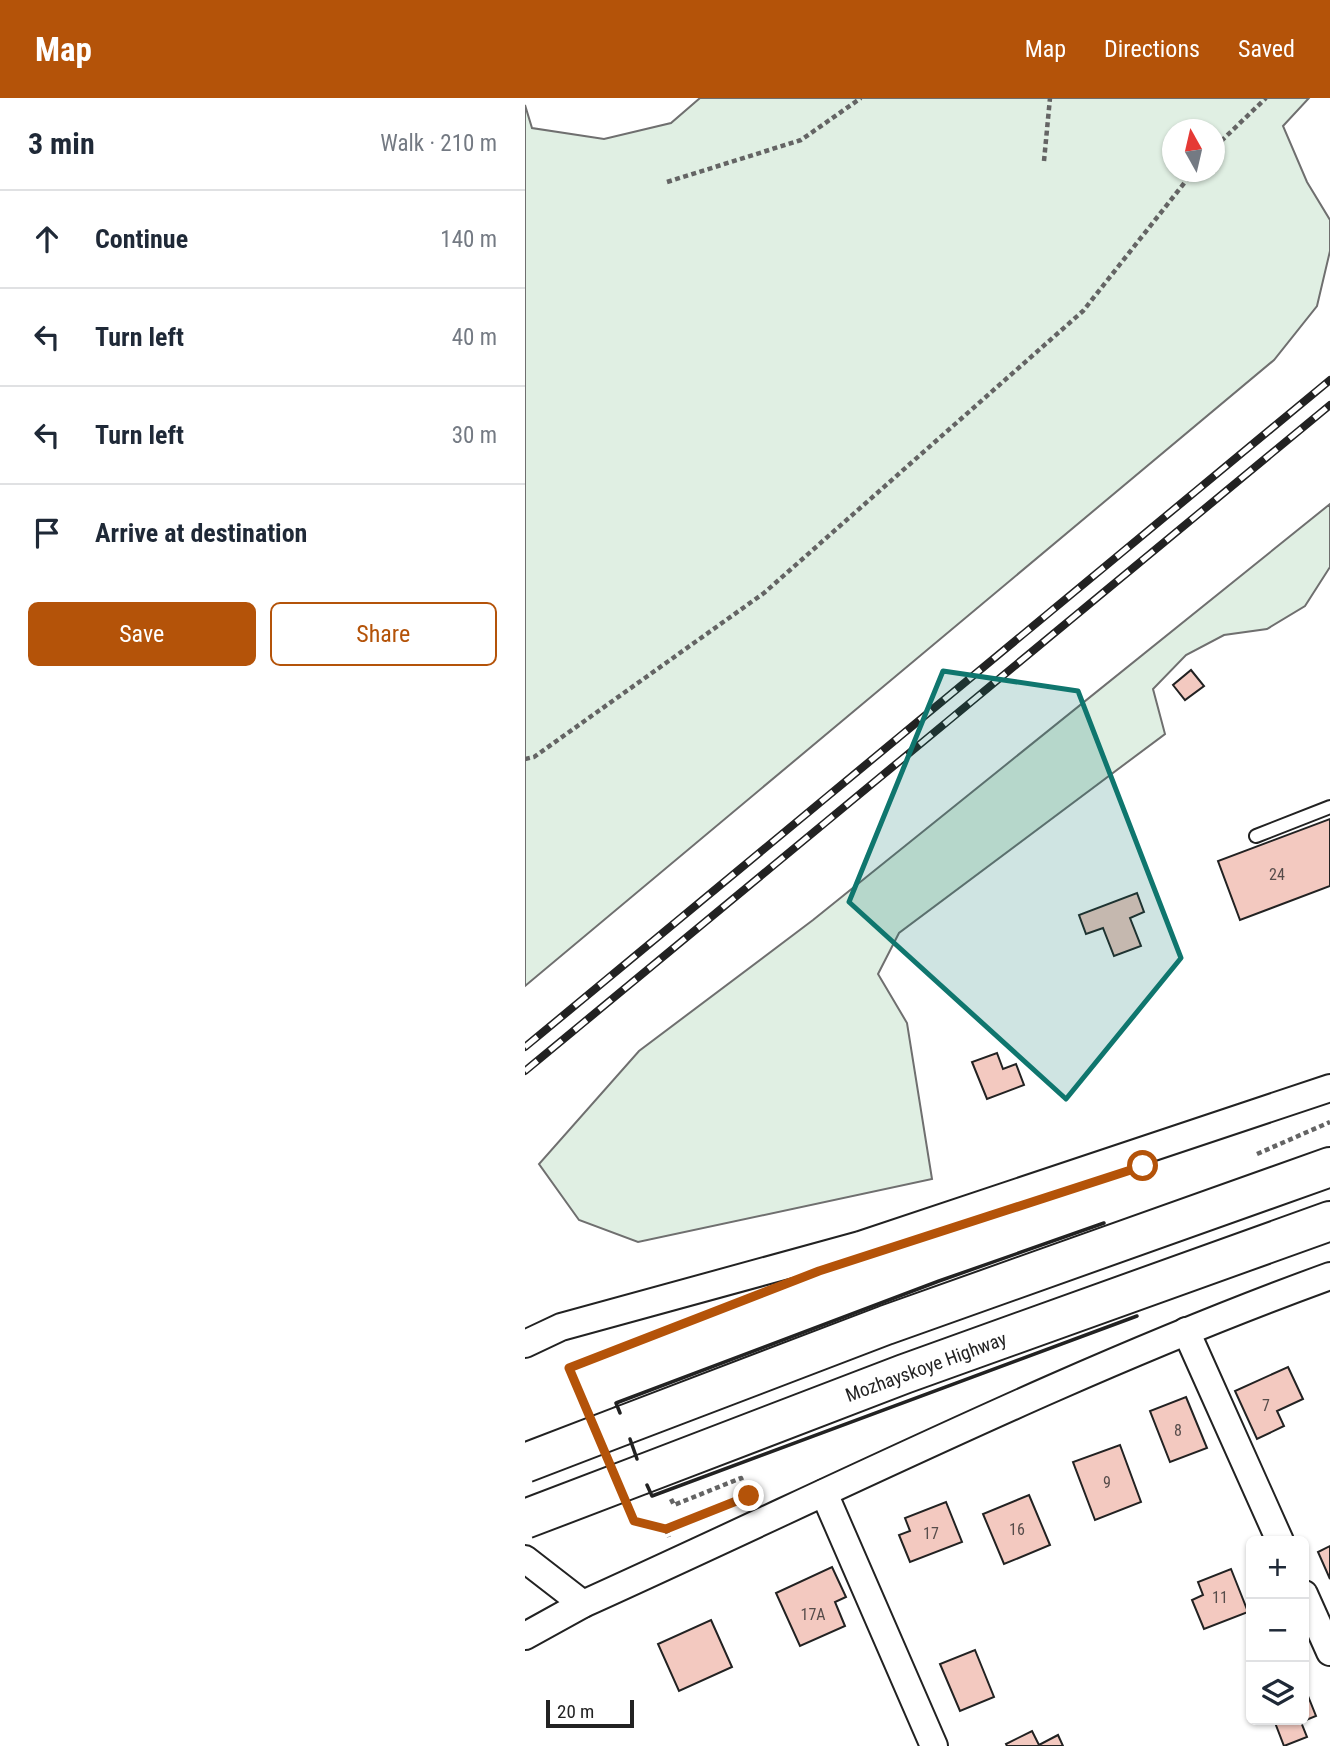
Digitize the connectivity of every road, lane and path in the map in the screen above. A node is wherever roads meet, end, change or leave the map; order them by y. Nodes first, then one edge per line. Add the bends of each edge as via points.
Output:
1 (861, 98) edge
2 (1050, 98) edge
3 (1266, 98) edge
4 (1225, 137) edge
5 (1044, 161) dead end
6 (667, 182) dead end
7 (1185, 182) edge
8 (525, 759) edge
9 (1330, 807) edge
10 (1256, 836) dead end
11 (1330, 1088) edge
12 (1330, 1167) edge
13 (1330, 1221) edge
14 (1330, 1276) edge
15 (682, 1325) dead end
16 (1187, 1331) junction
17 (525, 1344) edge
18 (585, 1407) dead end
19 (525, 1463) edge
20 (655, 1481) junction
21 (824, 1493) junction
22 (737, 1500) dead end
23 (725, 1505) dead end
24 (629, 1508) dead end
25 (525, 1519) edge
26 (666, 1529) junction
27 (1278, 1536) edge
28 (525, 1559) edge
29 (680, 1560) junction
30 (1306, 1599) edge
31 (583, 1604) junction
32 (525, 1636) edge
33 (1330, 1652) edge
34 (934, 1746) edge

1 - 6 path via 801,140
2 - 5 path
3 - 4 path
7 - 8 path via 1083,311 764,593
9 - 10 lane
11 - 17 street via 947,1218 561,1327
12 - 19 main road, bridge via 899,1320
13 - 20 main road, Mozhayskoye Highway via 904,1374
14 - 16 street
15 - 18 path via 569,1368
16 - 21 street via 1090,1370
16 - 27 street
20 - 22 path via 674,1505 741,1478 749,1496
20 - 25 main road, Mozhayskoye Highway, bridge
21 - 29 street
21 - 34 street
23 - 26 path
24 - 26 path via 634,1521
26 - 29 path
28 - 31 street
29 - 31 street
30 - 33 street
31 - 32 street

